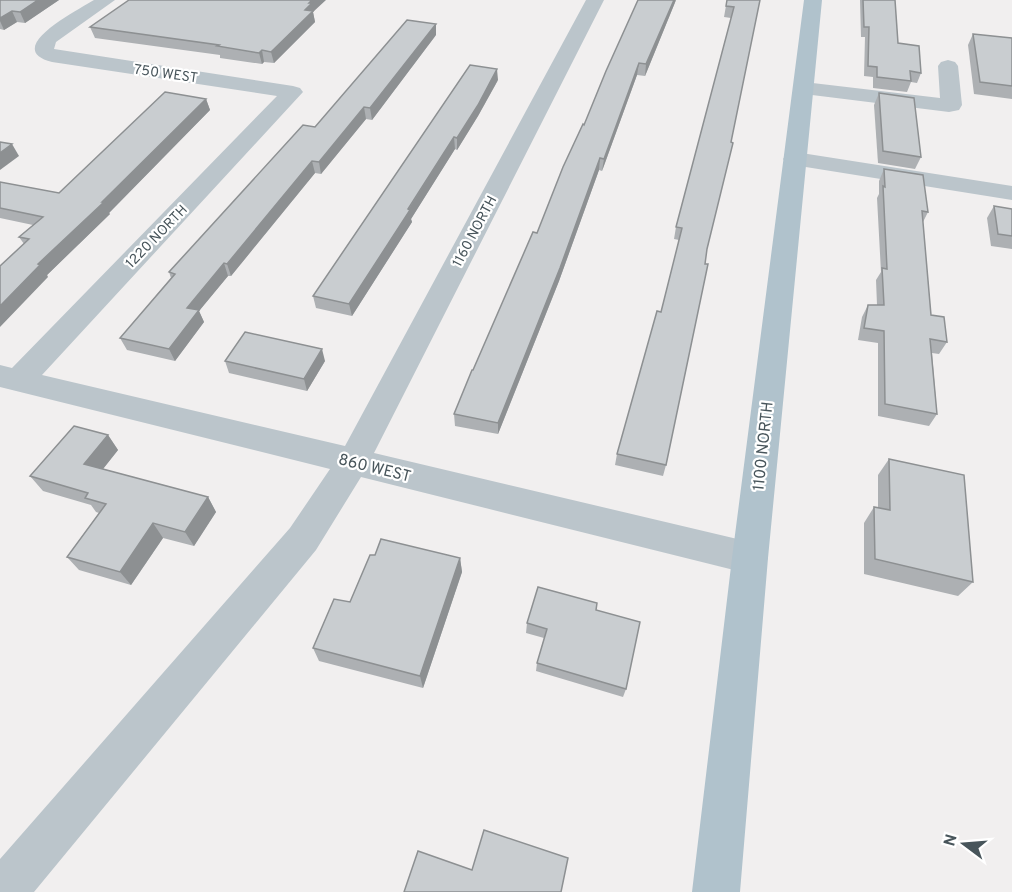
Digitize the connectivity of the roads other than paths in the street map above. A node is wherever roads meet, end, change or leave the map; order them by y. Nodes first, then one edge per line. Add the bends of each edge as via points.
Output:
1 (106, 0) edge
2 (595, 0) edge
3 (813, 0) edge
4 (948, 66) dead end
5 (804, 88) junction
6 (293, 92) joint
7 (795, 159) junction
8 (1012, 193) edge
9 (10, 378) edge
10 (353, 462) junction
11 (750, 558) junction
12 (3, 892) edge
13 (716, 892) edge

1 - 6 street, 750 WEST via 49,38 44,52
2 - 10 street, 1160 NORTH
3 - 5 main road, 1100 NORTH
4 - 5 street via 949,106
5 - 7 main road, 1100 NORTH
6 - 9 street, 1220 NORTH
7 - 8 street
7 - 11 main road, 1100 NORTH
9 - 10 street, 860 WEST
10 - 11 street, 860 WEST
10 - 12 street, 1160 NORTH via 303,539
11 - 13 main road, 1100 NORTH

